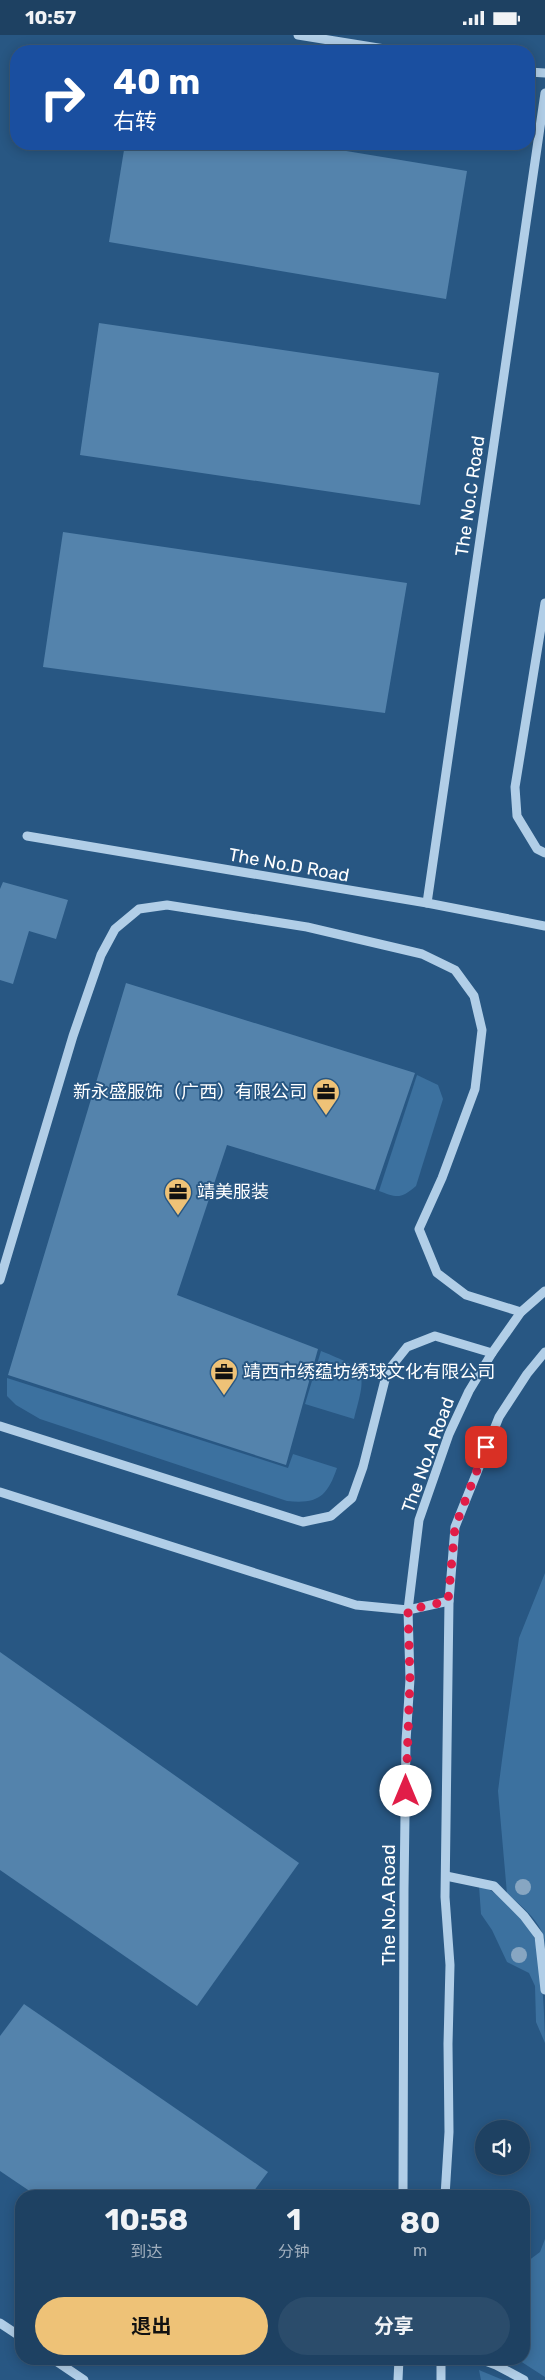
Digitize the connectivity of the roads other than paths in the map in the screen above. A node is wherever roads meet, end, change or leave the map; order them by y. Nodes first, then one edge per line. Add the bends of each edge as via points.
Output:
1 (298, 35) edge
2 (360, 45) edge
3 (545, 93) edge
4 (545, 603) edge
5 (541, 659) edge
6 (27, 836) dead end
7 (545, 853) edge
8 (427, 903) junction
9 (545, 926) edge
10 (0, 1279) edge
11 (545, 1291) edge
12 (521, 1312) junction
13 (545, 1352) edge
14 (492, 1353) junction
15 (0, 1426) edge
16 (0, 1493) edge
17 (448, 1601) junction
18 (408, 1610) junction
19 (446, 1876) junction
20 (545, 1990) edge
21 (403, 2190) edge
22 (445, 2190) edge
23 (0, 2323) edge
24 (15, 2333) edge
25 (62, 2365) edge
26 (399, 2365) edge
27 (442, 2365) edge
28 (496, 2365) edge
29 (84, 2380) edge
30 (398, 2380) edge
31 (441, 2380) edge
32 (524, 2380) edge

1 - 2 street
3 - 8 street, The No.C Road
4 - 5 street
5 - 7 street via 515,787 517,816 537,849
6 - 8 street, The No.D Road
8 - 9 street, The No.D Road
10 - 12 street via 73,1036 101,955 115,929 139,909 167,905 308,927 422,954 455,970 474,996 482,1030 475,1089 419,1229 437,1273 466,1295
11 - 12 street, The No.A Road
12 - 14 street, The No.A Road
13 - 17 street via 499,1417 474,1478 455,1527
14 - 15 street via 435,1336 407,1347 387,1372 352,1498 331,1517 303,1522
14 - 18 street, The No.A Road via 457,1417 432,1479 419,1520
16 - 18 street via 356,1605
17 - 18 street
17 - 19 street
18 - 21 street, The No.A Road via 410,1679 406,1741
19 - 20 street via 494,1886 524,1916 539,1936
19 - 22 street via 450,1965 450,2132
23 - 24 street
25 - 29 street
26 - 30 street
27 - 31 street
28 - 32 street

